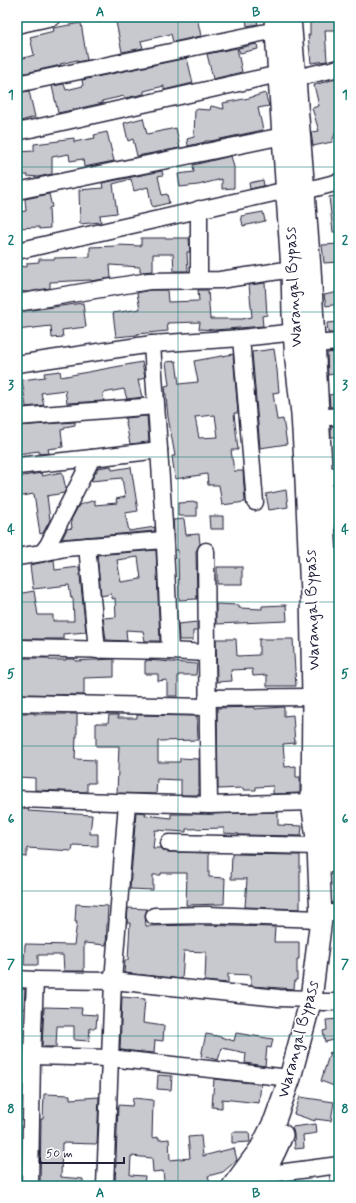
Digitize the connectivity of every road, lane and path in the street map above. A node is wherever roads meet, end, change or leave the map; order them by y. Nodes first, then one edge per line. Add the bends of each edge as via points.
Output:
1 (53, 17) edge
2 (280, 21) edge
3 (17, 26) edge
4 (339, 68) edge
5 (287, 76) junction
6 (17, 84) edge
7 (17, 132) edge
8 (283, 136) junction
9 (339, 182) edge
10 (295, 190) junction
11 (17, 191) edge
12 (199, 209) junction
13 (17, 251) edge
14 (292, 269) junction
15 (199, 280) junction
16 (17, 303) edge
17 (307, 336) junction
18 (240, 338) junction
19 (339, 342) edge
20 (152, 344) junction
21 (17, 364) edge
22 (156, 406) junction
23 (339, 416) edge
24 (17, 417) edge
25 (318, 418) junction
26 (159, 450) junction
27 (92, 458) junction
28 (17, 466) edge
29 (330, 476) edge
30 (255, 502) dead end
31 (164, 540) junction
32 (87, 546) junction
33 (206, 551) dead end
34 (42, 553) junction
35 (17, 557) edge
36 (333, 594) edge
37 (17, 648) edge
38 (97, 650) junction
39 (170, 651) junction
40 (207, 653) junction
41 (313, 697) junction
42 (207, 702) junction
43 (17, 703) edge
44 (336, 717) edge
45 (328, 767) edge
46 (17, 799) edge
47 (312, 802) junction
48 (126, 803) junction
49 (209, 805) junction
50 (170, 843) dead end
51 (318, 846) junction
52 (331, 915) edge
53 (154, 916) dead end
54 (17, 979) edge
55 (35, 980) junction
56 (113, 981) junction
57 (324, 1001) edge
58 (32, 1056) junction
59 (110, 1058) junction
60 (290, 1078) junction
61 (268, 1151) junction
62 (338, 1162) edge
63 (248, 1180) edge
64 (339, 1184) edge
65 (30, 1186) edge
66 (105, 1186) edge

1 - 3 street
2 - 5 main road, Warangal Bypass
2 - 6 street
4 - 5 street
5 - 7 street
5 - 8 main road, Warangal Bypass
5 - 10 main road
8 - 10 main road, Warangal Bypass
8 - 11 street
9 - 10 street
10 - 12 street
10 - 14 main road, Warangal Bypass
10 - 17 main road via 310,268
12 - 13 street
12 - 15 street
14 - 15 street via 220,280
14 - 17 main road, Warangal Bypass
15 - 16 street via 149,281
17 - 18 street
17 - 19 street
17 - 25 main road
17 - 41 main road, Warangal Bypass via 302,414 311,594
18 - 20 street
18 - 30 street
20 - 21 street
20 - 22 street
22 - 24 street
22 - 26 street
23 - 25 street
25 - 29 main road
26 - 27 street
26 - 31 street
27 - 28 street
27 - 34 street
29 - 36 main road
31 - 32 street
31 - 39 street
32 - 34 street
32 - 38 street
33 - 40 street
34 - 35 street
36 - 44 main road
37 - 38 street
38 - 39 street
39 - 40 street
40 - 42 street
41 - 42 street
41 - 45 main road, Warangal Bypass
42 - 43 street
42 - 49 street
44 - 45 main road
45 - 47 main road, Warangal Bypass
45 - 52 main road
46 - 48 street
47 - 49 street
47 - 51 main road, Warangal Bypass
48 - 49 street
48 - 56 street
50 - 51 street
51 - 52 main road, Warangal Bypass
52 - 53 street
52 - 57 main road, Warangal Bypass
54 - 55 street
55 - 56 street
55 - 58 street
56 - 57 street
56 - 59 street
57 - 60 main road, Warangal Bypass
57 - 61 main road via 299,1093
58 - 59 street
58 - 65 street
59 - 60 street
59 - 66 street
60 - 61 main road, Warangal Bypass via 275,1120
61 - 62 street via 285,1166
61 - 63 main road, Warangal Bypass
62 - 63 street
62 - 64 street

